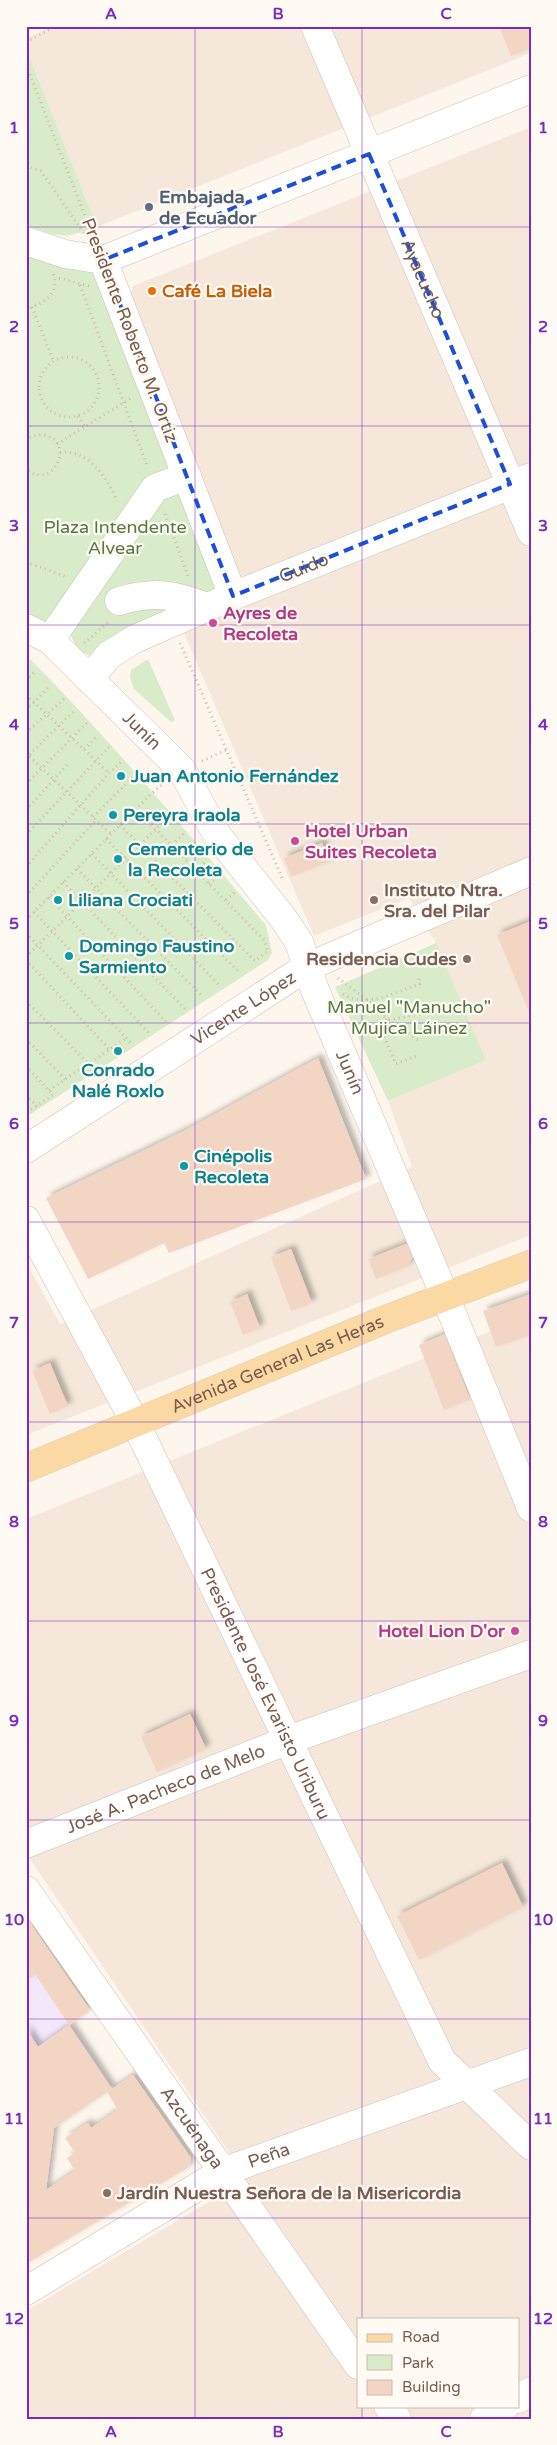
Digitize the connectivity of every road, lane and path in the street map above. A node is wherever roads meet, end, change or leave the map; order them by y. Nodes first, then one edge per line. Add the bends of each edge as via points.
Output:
1 (56, 26) edge
2 (315, 26) edge
3 (26, 42) edge
4 (26, 65) edge
5 (531, 89) edge
6 (369, 154) junction
7 (26, 166) edge
8 (26, 241) edge
9 (50, 268) dead end
10 (107, 272) junction
11 (54, 276) junction
12 (80, 284) junction
13 (32, 307) junction
14 (26, 310) edge
15 (53, 360) junction
16 (151, 385) junction
17 (123, 403) junction
18 (78, 416) junction
19 (85, 427) junction
20 (26, 441) edge
21 (57, 444) junction
22 (60, 453) junction
23 (26, 469) edge
24 (30, 472) junction
25 (186, 476) junction
26 (26, 477) edge
27 (520, 480) edge
28 (155, 488) junction
29 (125, 531) junction
30 (531, 532) edge
31 (26, 562) edge
32 (188, 577) dead end
33 (88, 585) junction
34 (233, 596) junction
35 (207, 607) junction
36 (115, 611) joint
37 (171, 623) junction
38 (48, 642) edge
39 (34, 672) dead end
40 (89, 679) junction
41 (26, 681) edge
42 (50, 686) dead end
43 (26, 694) edge
44 (133, 697) dead end
45 (65, 698) dead end
46 (34, 702) junction
47 (26, 710) edge
48 (74, 711) dead end
49 (46, 714) junction
50 (86, 723) dead end
51 (59, 725) junction
52 (26, 733) edge
53 (97, 737) dead end
54 (72, 738) junction
55 (109, 747) dead end
56 (84, 749) junction
57 (27, 755) edge
58 (95, 760) junction
59 (121, 762) dead end
60 (69, 764) dead end
61 (42, 768) junction
62 (182, 770) junction
63 (109, 773) junction
64 (133, 777) dead end
65 (54, 780) junction
66 (26, 784) edge
67 (66, 791) junction
68 (152, 792) dead end
69 (80, 805) junction
70 (136, 809) junction
71 (26, 810) edge
72 (169, 816) dead end
73 (94, 818) junction
74 (120, 825) junction
75 (155, 828) junction
76 (184, 833) dead end
77 (111, 834) junction
78 (26, 835) edge
79 (106, 839) junction
80 (139, 844) junction
81 (172, 845) junction
82 (197, 847) dead end
83 (92, 854) junction
84 (125, 858) junction
85 (184, 858) junction
86 (208, 860) dead end
87 (26, 867) edge
88 (77, 869) junction
89 (196, 870) junction
90 (110, 872) junction
91 (531, 872) edge
92 (220, 875) dead end
93 (63, 882) junction
94 (209, 884) junction
95 (285, 885) dead end
96 (95, 887) junction
97 (236, 892) dead end
98 (26, 896) edge
99 (49, 897) junction
100 (226, 900) junction
101 (82, 902) junction
102 (34, 912) junction
103 (247, 914) dead end
104 (67, 916) junction
105 (244, 918) junction
106 (26, 920) edge
107 (52, 931) junction
108 (26, 933) edge
109 (38, 945) junction
110 (26, 959) edge
111 (313, 964) junction
112 (239, 972) dead end
113 (419, 978) dead end
114 (220, 986) dead end
115 (203, 997) dead end
116 (351, 1000) dead end
117 (26, 1001) edge
118 (369, 1001) junction
119 (444, 1003) dead end
120 (185, 1009) dead end
121 (388, 1020) junction
122 (166, 1022) dead end
123 (149, 1033) dead end
124 (127, 1038) junction
125 (26, 1039) edge
126 (418, 1040) dead end
127 (133, 1045) dead end
128 (110, 1050) junction
129 (416, 1056) dead end
130 (89, 1064) junction
131 (26, 1066) edge
132 (65, 1079) junction
133 (49, 1090) junction
134 (26, 1095) edge
135 (37, 1106) junction
136 (26, 1113) edge
137 (26, 1149) edge
138 (26, 1220) edge
139 (531, 1264) edge
140 (445, 1296) junction
141 (136, 1424) junction
142 (26, 1468) edge
143 (531, 1508) edge
144 (531, 1654) edge
145 (286, 1741) junction
146 (26, 1844) edge
147 (26, 1890) edge
148 (531, 2062) edge
149 (464, 2084) junction
150 (531, 2146) edge
151 (222, 2172) junction
152 (26, 2291) edge
153 (357, 2363) edge
154 (531, 2391) edge
155 (520, 2398) edge
156 (389, 2408) edge
157 (502, 2408) edge
158 (397, 2419) edge
159 (484, 2419) edge

1 - 3 path
2 - 6 street, Ayacucho
4 - 10 path, Presidente Roberto M. Ortiz
5 - 6 street
6 - 10 street
6 - 27 street, Ayacucho
7 - 10 path via 41,171
8 - 10 street
9 - 11 path
10 - 12 path via 94,287
10 - 16 street, Presidente Roberto M. Ortiz
11 - 12 path
11 - 13 path via 55,285 49,298
12 - 17 path
13 - 14 path
13 - 15 path
15 - 18 path via 38,382 41,400 53,413
15 - 18 path via 67,356 82,359 96,372 99,387 96,402
16 - 17 path
16 - 25 street, Presidente Roberto M. Ortiz
17 - 19 path
17 - 28 path
18 - 19 path
19 - 21 path
20 - 21 path via 41,434
21 - 22 path
22 - 24 path via 59,462 50,472 43,475
22 - 29 path via 86,459 101,473 113,490
23 - 24 path
24 - 26 path
25 - 28 street
25 - 34 street, Presidente Roberto M. Ortiz
27 - 30 street, Ayacucho
27 - 34 street, Guido
28 - 29 street
28 - 32 path
29 - 33 street
31 - 33 path
33 - 38 street
34 - 35 street, Guido
35 - 36 street via 159,594 140,595
35 - 37 street, Guido
36 - 38 path
37 - 40 street, Guido via 117,650 100,664
37 - 95 path
38 - 40 street, Junín
39 - 41 path
40 - 62 street, Junín
42 - 46 path
43 - 46 path
44 - 62 street via 186,748
45 - 49 path
46 - 47 path
46 - 49 path
48 - 51 path
49 - 51 path
49 - 52 path
50 - 54 path
51 - 54 path
51 - 57 path
53 - 56 path
54 - 56 path
54 - 61 path
55 - 58 path
56 - 58 path
57 - 61 path
58 - 63 path
58 - 67 path
59 - 63 path
60 - 65 path
61 - 65 path
61 - 66 path
62 - 111 street, Junín via 217,835 282,918
63 - 69 path
64 - 73 path
65 - 67 path
65 - 71 path
67 - 69 path
67 - 78 path
68 - 70 path
69 - 73 path
69 - 87 path
70 - 74 path
70 - 75 path
72 - 75 path
73 - 77 path
73 - 98 path
74 - 77 path
74 - 80 path
75 - 80 path
75 - 81 path
76 - 81 path
77 - 79 path
79 - 83 path
79 - 84 path
80 - 84 path
80 - 105 path via 255,961 268,951 264,940
81 - 85 path
82 - 85 path
83 - 88 path
83 - 90 path
84 - 90 path
84 - 112 path
85 - 89 path
86 - 89 path
88 - 93 path
88 - 96 path
89 - 94 path
90 - 96 path
90 - 114 path
91 - 111 street, Vicente López
92 - 94 path
93 - 99 path
93 - 101 path
94 - 100 path
96 - 101 path
96 - 115 path
97 - 100 path
99 - 102 path
99 - 104 path
100 - 105 path
101 - 104 path
101 - 120 path
102 - 106 path
102 - 107 path
103 - 105 path
104 - 107 path
104 - 122 path
107 - 109 path
107 - 123 path
108 - 109 path
109 - 110 path
109 - 124 path
110 - 128 path
111 - 118 path
111 - 137 street, Vicente López
111 - 140 street, Junín
113 - 118 path via 420,984
116 - 118 path
117 - 130 path
118 - 121 path
119 - 121 path via 421,1014
121 - 126 path
121 - 129 path via 381,1030 396,1064
124 - 127 path
124 - 128 path
125 - 132 path
128 - 130 path
130 - 132 path
131 - 133 path
132 - 133 path
133 - 135 path via 53,1095
134 - 135 path
135 - 136 path
138 - 141 street, Presidente José Evaristo Uriburu
139 - 140 main road, Avenida General Las Heras
140 - 141 main road, Avenida General Las Heras
140 - 143 street, Junín
141 - 142 main road, Avenida General Las Heras
141 - 145 street, Presidente José Evaristo Uriburu
144 - 145 street, José A. Pacheco de Melo
145 - 146 street, José A. Pacheco de Melo
145 - 149 street, Presidente José Evaristo Uriburu via 442,2061
147 - 151 street, Azcuénaga
148 - 149 street, Peña
149 - 150 street, Presidente José Evaristo Uriburu
149 - 151 street, Peña
151 - 152 street, Peña
151 - 153 street, Azcuénaga
154 - 155 street
156 - 158 street
157 - 159 street

